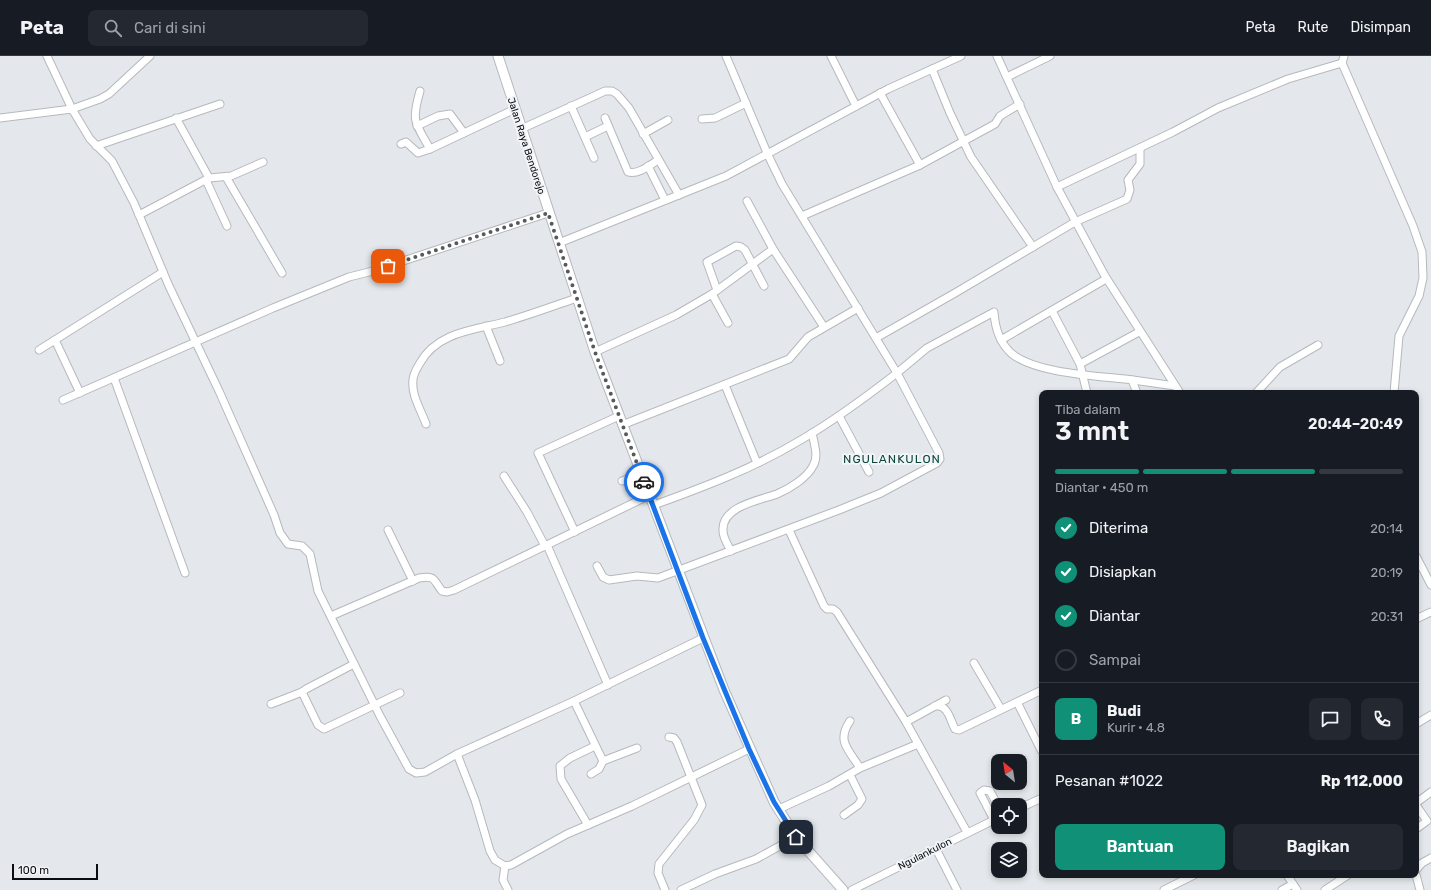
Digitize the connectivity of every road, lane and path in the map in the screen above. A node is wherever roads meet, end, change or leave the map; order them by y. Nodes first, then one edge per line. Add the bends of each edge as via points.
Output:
1 (47, 56) edge
2 (150, 56) edge
3 (498, 56) edge
4 (726, 56) edge
5 (831, 56) edge
6 (961, 56) edge
7 (998, 56) edge
8 (1050, 56) edge
9 (1343, 60) edge
10 (932, 69) junction
11 (1007, 77) junction
12 (420, 91) dead end
13 (880, 93) junction
14 (746, 103) junction
15 (220, 104) dead end
16 (1020, 104) junction
17 (571, 106) junction
18 (856, 106) junction
19 (72, 109) junction
20 (515, 109) junction
21 (0, 118) edge
22 (176, 118) junction
23 (605, 118) dead end
24 (702, 118) dead end
25 (668, 120) dead end
26 (417, 126) junction
27 (608, 126) junction
28 (521, 129) junction
29 (464, 133) junction
30 (643, 134) junction
31 (585, 137) junction
32 (963, 142) junction
33 (400, 144) dead end
34 (96, 146) junction
35 (1140, 148) junction
36 (430, 149) junction
37 (768, 155) junction
38 (594, 158) dead end
39 (658, 160) junction
40 (263, 162) dead end
41 (920, 165) junction
42 (648, 166) junction
43 (226, 177) junction
44 (208, 179) junction
45 (1058, 187) junction
46 (679, 195) junction
47 (665, 200) junction
48 (747, 201) dead end
49 (548, 213) junction
50 (139, 215) junction
51 (802, 216) junction
52 (1075, 222) junction
53 (227, 226) dead end
54 (559, 243) junction
55 (1033, 247) junction
56 (773, 249) junction
57 (752, 264) junction
58 (163, 272) junction
59 (282, 273) dead end
60 (1427, 277) edge
61 (1106, 279) junction
62 (764, 286) dead end
63 (715, 292) junction
64 (577, 298) junction
65 (858, 308) junction
66 (1052, 311) junction
67 (728, 323) dead end
68 (486, 326) junction
69 (824, 327) junction
70 (1138, 332) junction
71 (876, 338) junction
72 (55, 340) junction
73 (1001, 340) junction
74 (194, 342) junction
75 (1318, 345) dead end
76 (39, 350) dead end
77 (595, 352) junction
78 (500, 361) dead end
79 (1080, 364) junction
80 (898, 373) junction
81 (1084, 374) junction
82 (114, 378) junction
83 (1132, 380) junction
84 (725, 385) junction
85 (1175, 386) junction
86 (1087, 390) edge
87 (1136, 390) edge
88 (1178, 390) edge
89 (1259, 390) edge
90 (1394, 390) edge
91 (80, 393) junction
92 (63, 400) dead end
93 (839, 416) junction
94 (621, 420) junction
95 (426, 424) dead end
96 (812, 433) junction
97 (757, 463) junction
98 (869, 472) dead end
99 (641, 474) junction
100 (504, 476) dead end
101 (622, 482) dead end
102 (650, 496) junction
103 (654, 505) junction
104 (388, 530) dead end
105 (789, 530) junction
106 (575, 532) junction
107 (546, 545) junction
108 (731, 551) junction
109 (1419, 562) edge
110 (597, 566) dead end
111 (677, 570) junction
112 (185, 573) dead end
113 (413, 581) junction
114 (1431, 585) edge
115 (1431, 612) edge
116 (331, 616) junction
117 (1419, 618) edge
118 (703, 638) junction
119 (974, 663) dead end
120 (354, 664) junction
121 (608, 685) junction
122 (1039, 691) edge
123 (302, 692) junction
124 (400, 693) dead end
125 (946, 700) dead end
126 (574, 701) junction
127 (1017, 702) junction
128 (271, 704) dead end
129 (374, 706) junction
130 (934, 706) junction
131 (1001, 709) junction
132 (1431, 715) edge
133 (850, 721) dead end
134 (906, 722) junction
135 (1419, 722) edge
136 (669, 737) dead end
137 (918, 744) junction
138 (595, 746) junction
139 (1039, 746) edge
140 (638, 748) dead end
141 (749, 749) junction
142 (456, 754) junction
143 (603, 761) junction
144 (860, 768) junction
145 (591, 774) dead end
146 (850, 775) junction
147 (691, 776) junction
148 (1431, 792) edge
149 (994, 798) edge
150 (1039, 799) edge
151 (1419, 802) edge
152 (1027, 805) edge
153 (1419, 808) edge
154 (779, 809) junction
155 (991, 811) edge
156 (844, 815) dead end
157 (991, 821) edge
158 (1429, 823) edge
159 (588, 825) junction
160 (1419, 828) edge
161 (967, 832) junction
162 (796, 837) junction
163 (936, 850) junction
164 (1431, 858) edge
165 (505, 866) junction
166 (1419, 866) edge
167 (1188, 878) edge
168 (1289, 878) edge
169 (1343, 878) edge
170 (1417, 878) edge
171 (1295, 887) edge
172 (508, 890) edge
173 (665, 890) edge
174 (680, 890) edge
175 (843, 890) edge
176 (852, 890) edge
177 (957, 890) edge
178 (1164, 890) edge
179 (1282, 890) edge
180 (1325, 890) edge
181 (1420, 890) edge

1 - 19 street
2 - 19 street via 109,94
3 - 20 main road, Jalan Raya Bendorejo
4 - 14 street
5 - 18 street
6 - 10 street
7 - 11 street
8 - 11 street
9 - 35 street via 1218,108
9 - 60 street via 1413,226
10 - 13 street
10 - 32 street
11 - 16 street
12 - 26 street via 414,111
13 - 18 street
13 - 41 street
14 - 24 street via 715,118
14 - 37 street
15 - 22 street
16 - 32 street via 1000,116 997,123
16 - 45 street
17 - 28 street
17 - 30 street via 605,91 612,91 629,108
17 - 31 street
18 - 37 street
19 - 21 street
19 - 34 street via 83,130
20 - 28 main road, Jalan Raya Bendorejo
20 - 29 street
22 - 34 street
22 - 44 street
23 - 27 street
25 - 30 street
26 - 29 street via 438,116 450,114
26 - 36 street
27 - 31 street
27 - 42 street via 628,172 632,173
28 - 49 main road, Jalan Raya Bendorejo
29 - 36 street
30 - 39 street
31 - 38 street
32 - 41 street
32 - 55 street via 977,168
33 - 36 street via 406,142 418,153
34 - 50 street via 112,161
35 - 45 street
35 - 52 street via 1140,164 1128,180 1130,190 1127,198
37 - 46 street
37 - 51 street
39 - 42 street
39 - 46 street
40 - 43 street
41 - 51 street
42 - 47 street
43 - 44 street
43 - 59 street
44 - 50 street
44 - 53 street
45 - 52 street
46 - 47 street
47 - 54 street
48 - 56 street
49 - 54 main road, Jalan Raya Bendorejo
49 - 74 street via 349,277
50 - 58 street
51 - 65 street
52 - 55 street
52 - 61 street
54 - 64 main road, Jalan Raya Bendorejo
55 - 71 street
56 - 57 street
56 - 69 street
57 - 62 street
57 - 63 street
57 - 63 street via 741,247 736,246 708,261
58 - 72 street
58 - 74 street
60 - 90 street via 1399,336
61 - 66 street
61 - 70 street
63 - 67 street
63 - 77 street via 676,315
64 - 68 street
64 - 77 main road, Jalan Raya Bendorejo
65 - 69 street
65 - 71 street
66 - 73 street
66 - 79 street
68 - 78 street
68 - 95 street via 446,338 424,355 413,379 415,397
69 - 84 street via 803,342 790,359
70 - 79 street
70 - 85 street
71 - 80 street
72 - 76 street
72 - 91 street
73 - 80 street via 994,312 927,348
73 - 81 street via 1018,358 1057,370
74 - 82 street
74 - 116 street via 219,391 280,533 288,544 302,546 310,554 318,591
75 - 89 street via 1280,367
77 - 94 main road, Jalan Raya Bendorejo
79 - 81 street
80 - 93 street
80 - 105 street via 940,459 925,470 881,492
81 - 83 street
81 - 86 street
82 - 91 street
82 - 112 street
83 - 85 street
83 - 87 street
84 - 94 street
84 - 97 street
85 - 88 street
91 - 92 street
93 - 96 street
93 - 98 street
94 - 99 main road, Jalan Raya Bendorejo
94 - 106 street via 538,453
96 - 97 street
96 - 108 street via 815,460 806,475 778,493 745,504 724,522 723,533
97 - 103 street
99 - 101 street
99 - 102 main road, Jalan Raya Bendorejo
100 - 107 street
102 - 103 main road, Jalan Raya Bendorejo
102 - 106 street
103 - 111 main road, Jalan Raya Bendorejo
104 - 113 street
105 - 108 street
105 - 134 street via 824,606 827,610 833,609 837,612
106 - 107 street
107 - 113 street via 454,590 442,591 435,579 429,577
107 - 121 street
108 - 111 street
109 - 114 street
110 - 111 street via 608,580 637,576 658,578
111 - 118 main road, Jalan Raya Bendorejo
113 - 116 street
115 - 117 street
116 - 120 street
118 - 121 street
118 - 141 main road, Jalan Raya Bendorejo
119 - 131 street
120 - 123 street
120 - 129 street
121 - 126 street
122 - 127 street
123 - 128 street
123 - 129 street via 318,725 324,729
124 - 129 street
125 - 130 street
126 - 138 street
126 - 142 street
127 - 131 street
127 - 139 street
129 - 142 street via 409,769 416,773 425,772
130 - 131 street via 945,709 953,726 958,730
130 - 134 street
132 - 135 street
133 - 144 street via 843,733 843,739
134 - 137 street
136 - 147 street via 677,742
137 - 144 street
137 - 161 street
138 - 143 street
138 - 159 street via 570,758 559,770
140 - 143 street
141 - 147 street
141 - 154 main road, Jalan Raya Bendorejo
142 - 165 street via 475,800 490,851 495,860
143 - 145 street via 600,769
144 - 146 street
146 - 154 street
146 - 156 street via 862,798 858,805
147 - 159 street
147 - 173 street via 702,806 659,864 658,873
148 - 151 street
149 - 155 street via 990,791 984,790 980,793
150 - 152 street
153 - 158 street
154 - 162 main road, Jalan Raya Bendorejo
157 - 161 street, Ngulankulon
158 - 160 street
159 - 165 street
161 - 163 street, Ngulankulon
162 - 174 street via 756,859
162 - 175 main road, Jalan Raya Bendorejo
163 - 176 street, Ngulankulon
163 - 177 street
164 - 166 street
165 - 172 street via 503,880
167 - 178 street
168 - 171 street
169 - 180 street
170 - 181 street
171 - 179 street

